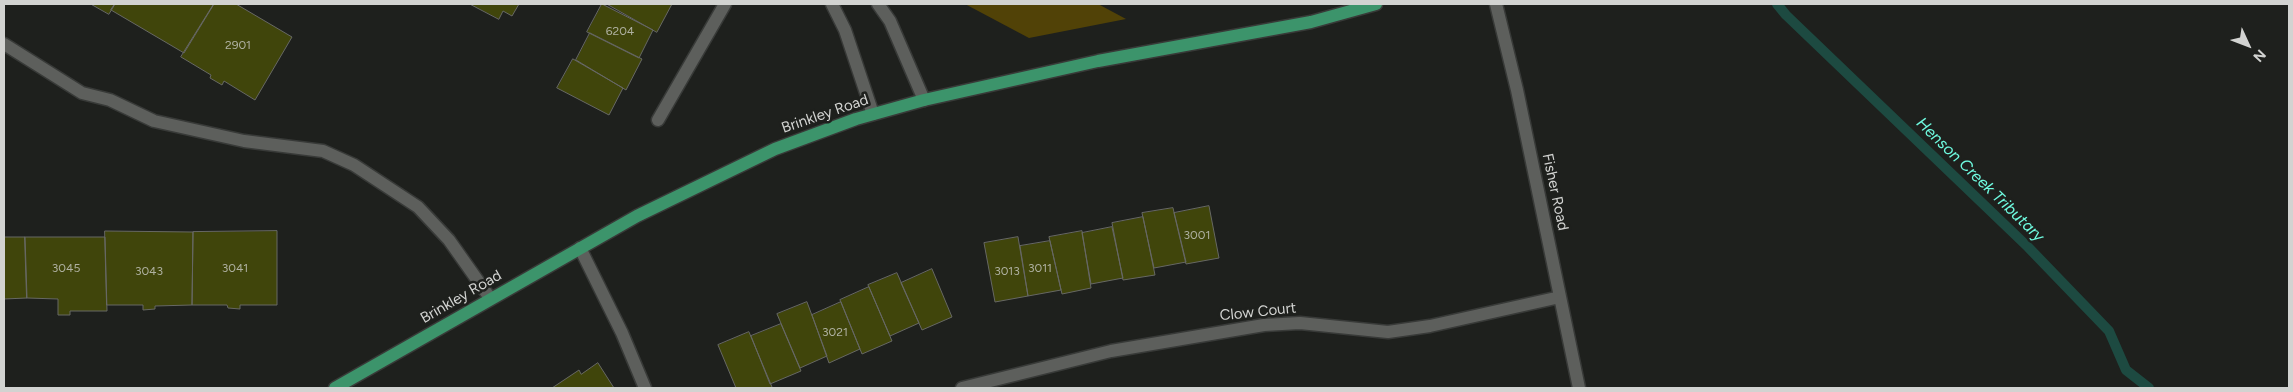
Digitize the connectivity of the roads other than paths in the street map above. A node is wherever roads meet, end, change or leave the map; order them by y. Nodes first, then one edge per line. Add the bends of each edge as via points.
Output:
1 (725, 4) edge
2 (832, 4) edge
3 (878, 4) edge
4 (1376, 4) edge
5 (1496, 4) edge
6 (4, 44) edge
7 (924, 100) junction
8 (872, 114) junction
9 (658, 120) dead end
10 (580, 248) junction
11 (1560, 297) junction
12 (490, 298) junction
13 (335, 388) edge
14 (645, 388) edge
15 (962, 388) edge
16 (1579, 388) edge

1 - 9 street
2 - 8 street via 846,30
3 - 7 street via 890,21
4 - 7 main road, Brinkley Road via 1311,22 1098,61
5 - 11 street, Fisher Road via 1518,90
6 - 12 street via 82,93 110,100 154,121 244,141 323,151 354,165 418,207 449,240
7 - 8 main road, Brinkley Road
8 - 10 main road, Brinkley Road via 776,149 637,216
10 - 12 main road, Brinkley Road
10 - 14 street
11 - 15 street, Clow Court via 1388,332 1300,323 1264,325 1112,351
11 - 16 street, Fisher Road
12 - 13 main road, Brinkley Road

